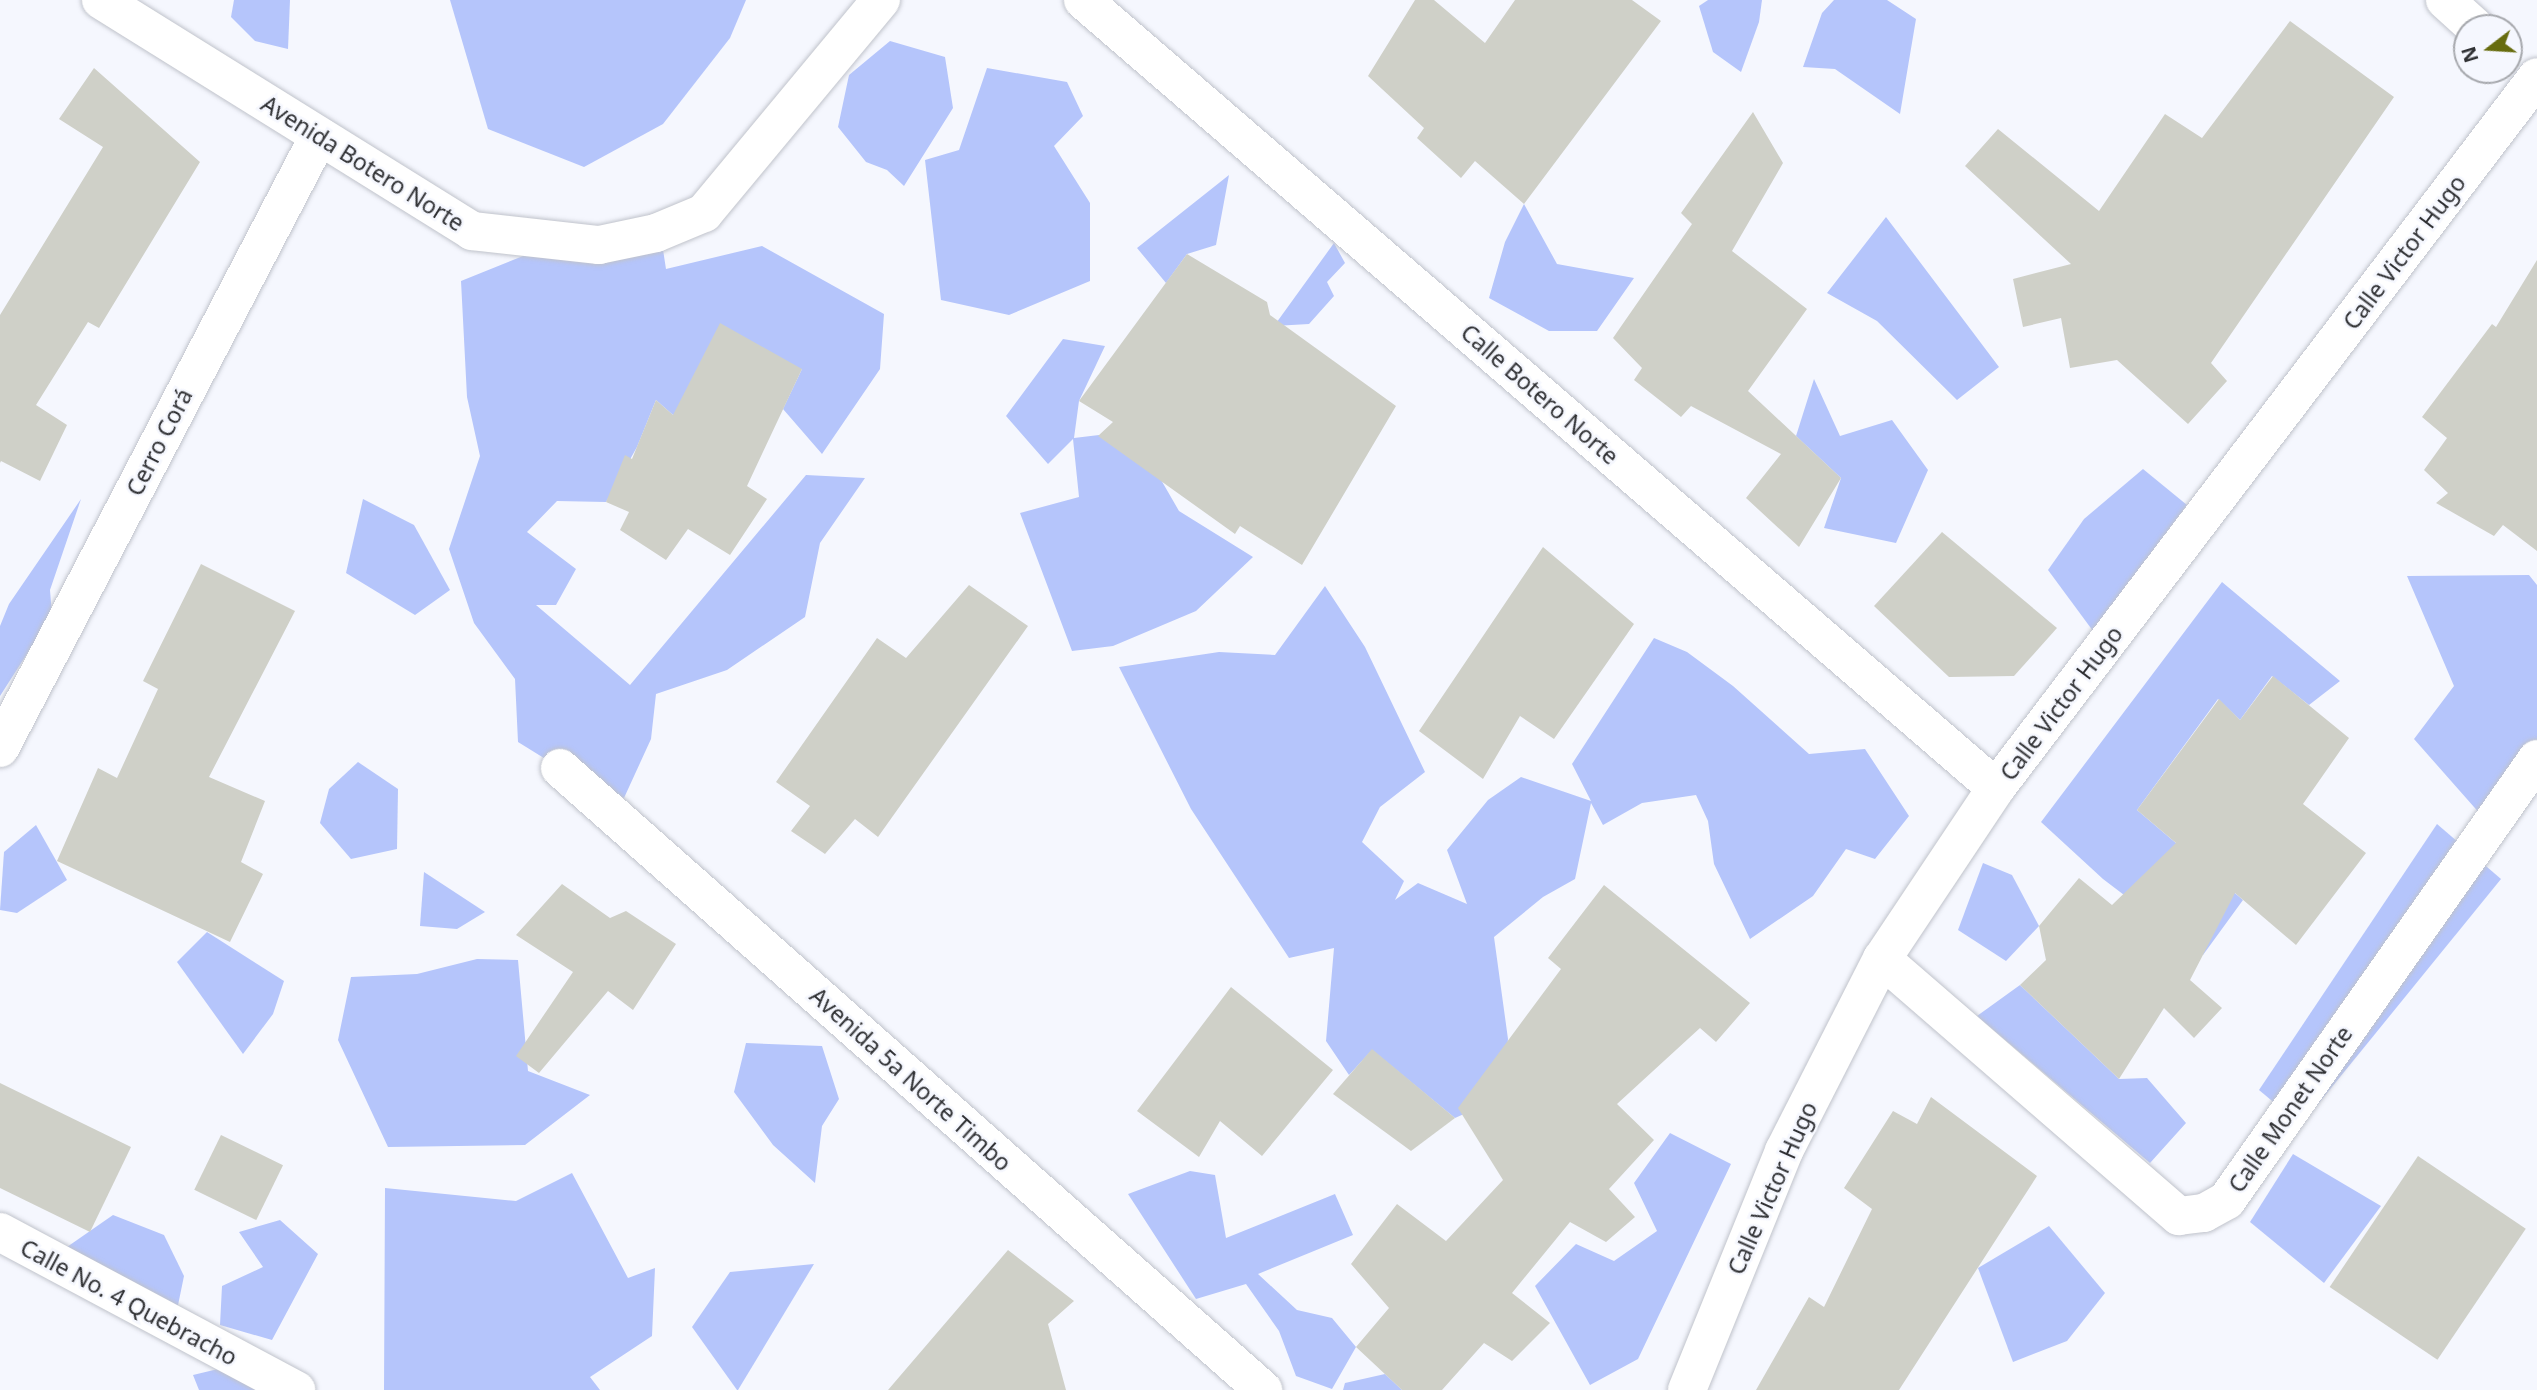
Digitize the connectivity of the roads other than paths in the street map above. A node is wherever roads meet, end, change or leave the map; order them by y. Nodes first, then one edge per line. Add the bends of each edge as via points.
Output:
1 (101, 0) edge
2 (881, 0) edge
3 (1083, 0) edge
4 (2445, 0) edge
5 (2460, 14) edge
6 (2527, 72) edge
7 (319, 136) junction
8 (0, 748) edge
9 (2537, 759) edge
10 (560, 768) dead end
11 (1996, 788) junction
12 (1882, 959) junction
13 (0, 1232) edge
14 (296, 1390) edge
15 (1263, 1390) edge
16 (1687, 1390) edge

1 - 7 street, Avenida Botero Norte
2 - 7 street, Avenida Botero Norte via 704,213 656,233 600,245 472,231
3 - 11 street, Calle Botero Norte
4 - 5 street
6 - 11 street, Calle Victor Hugo
7 - 8 street, Cerro Corá
9 - 12 street, Calle Monet Norte via 2227,1200 2204,1213 2179,1216
10 - 15 street, Avenida 5a Norte Timbo
11 - 12 street, Calle Victor Hugo
12 - 16 street, Calle Victor Hugo via 1784,1151
13 - 14 street, Calle No. 4 Quebracho

